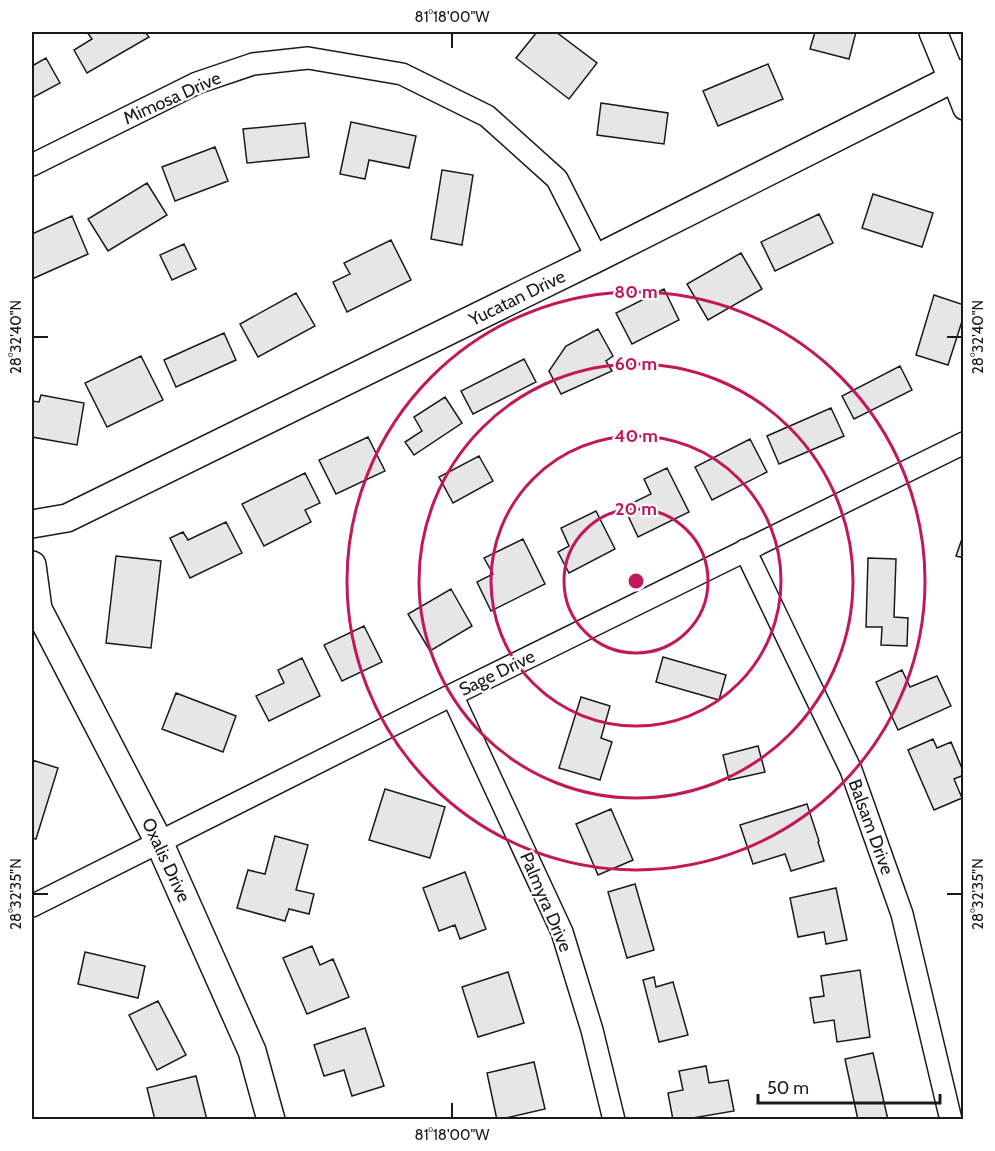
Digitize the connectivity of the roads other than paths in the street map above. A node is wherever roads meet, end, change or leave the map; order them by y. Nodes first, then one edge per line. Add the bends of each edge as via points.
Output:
1 (933, 32) edge
2 (958, 75) edge
3 (963, 109) edge
4 (32, 165) edge
5 (597, 258) junction
6 (963, 443) edge
7 (32, 546) edge
8 (745, 550) junction
9 (35, 606) edge
10 (452, 695) junction
11 (159, 842) junction
12 (32, 906) edge
13 (271, 1119) edge
14 (614, 1119) edge
15 (951, 1119) edge

1 - 2 street
2 - 3 street
2 - 5 street, Yucatan Drive
4 - 5 street, Mimosa Drive via 197,83 253,64 308,58 402,74 487,116 557,179
5 - 7 street, Yucatan Drive via 67,518
6 - 8 street, Sage Drive
7 - 9 street, Oxalis Drive
8 - 10 street, Sage Drive
8 - 15 street, Balsam Drive via 855,781 903,914
9 - 11 street, Oxalis Drive
10 - 11 street, Sage Drive
10 - 14 street, Palmyra Drive via 562,932
11 - 12 street, Sage Drive
11 - 13 street, Oxalis Drive via 252,1051

